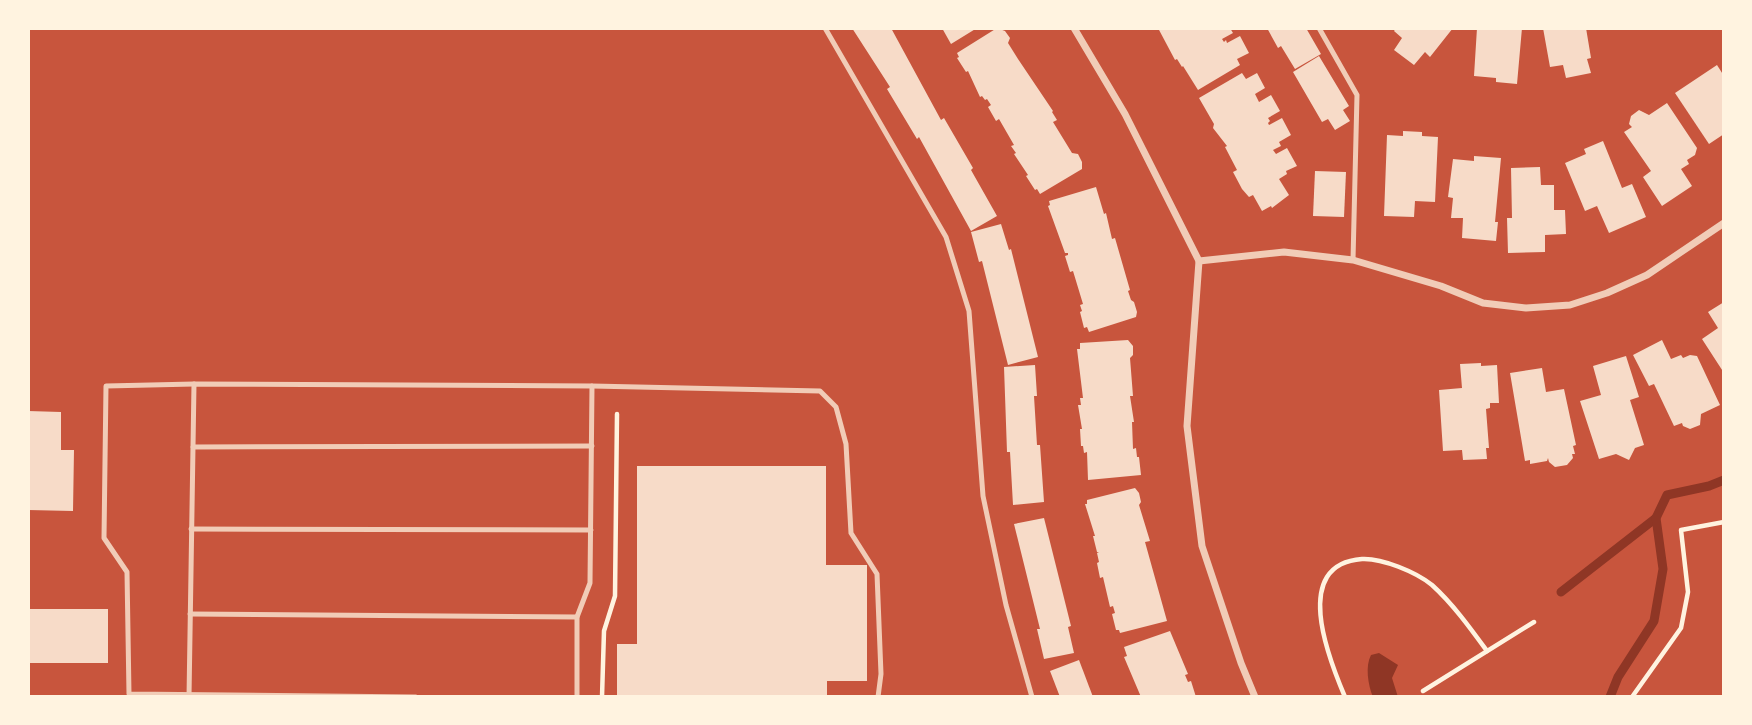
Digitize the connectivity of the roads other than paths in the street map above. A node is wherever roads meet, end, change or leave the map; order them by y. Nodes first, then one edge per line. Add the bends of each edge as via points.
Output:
1 (825, 28) edge
2 (1074, 28) edge
3 (1319, 28) edge
4 (1724, 223) edge
5 (1353, 260) junction
6 (1199, 261) junction
7 (194, 384) junction
8 (592, 386) junction
9 (592, 446) junction
10 (193, 447) junction
11 (191, 529) junction
12 (591, 530) junction
13 (190, 614) junction
14 (577, 617) junction
15 (189, 696) edge
16 (416, 697) edge
17 (577, 697) edge
18 (878, 697) edge
19 (1032, 697) edge
20 (1255, 697) edge

1 - 19 lane via 946,237 969,312 983,496
2 - 6 street via 1125,114
3 - 5 lane via 1357,95
4 - 5 street via 1647,275 1570,305 1526,308 1483,303
5 - 6 street via 1284,252
6 - 20 street via 1187,426 1202,546
7 - 8 lane
7 - 10 lane
7 - 15 lane via 107,386 106,400 104,538 127,572 129,694
8 - 9 lane
8 - 18 lane via 820,391 836,407 846,444 851,533 877,574
9 - 10 lane
9 - 12 lane
10 - 11 lane
11 - 12 lane
11 - 13 lane
12 - 14 lane via 590,583
13 - 14 lane
13 - 15 lane
14 - 17 lane
15 - 16 lane

